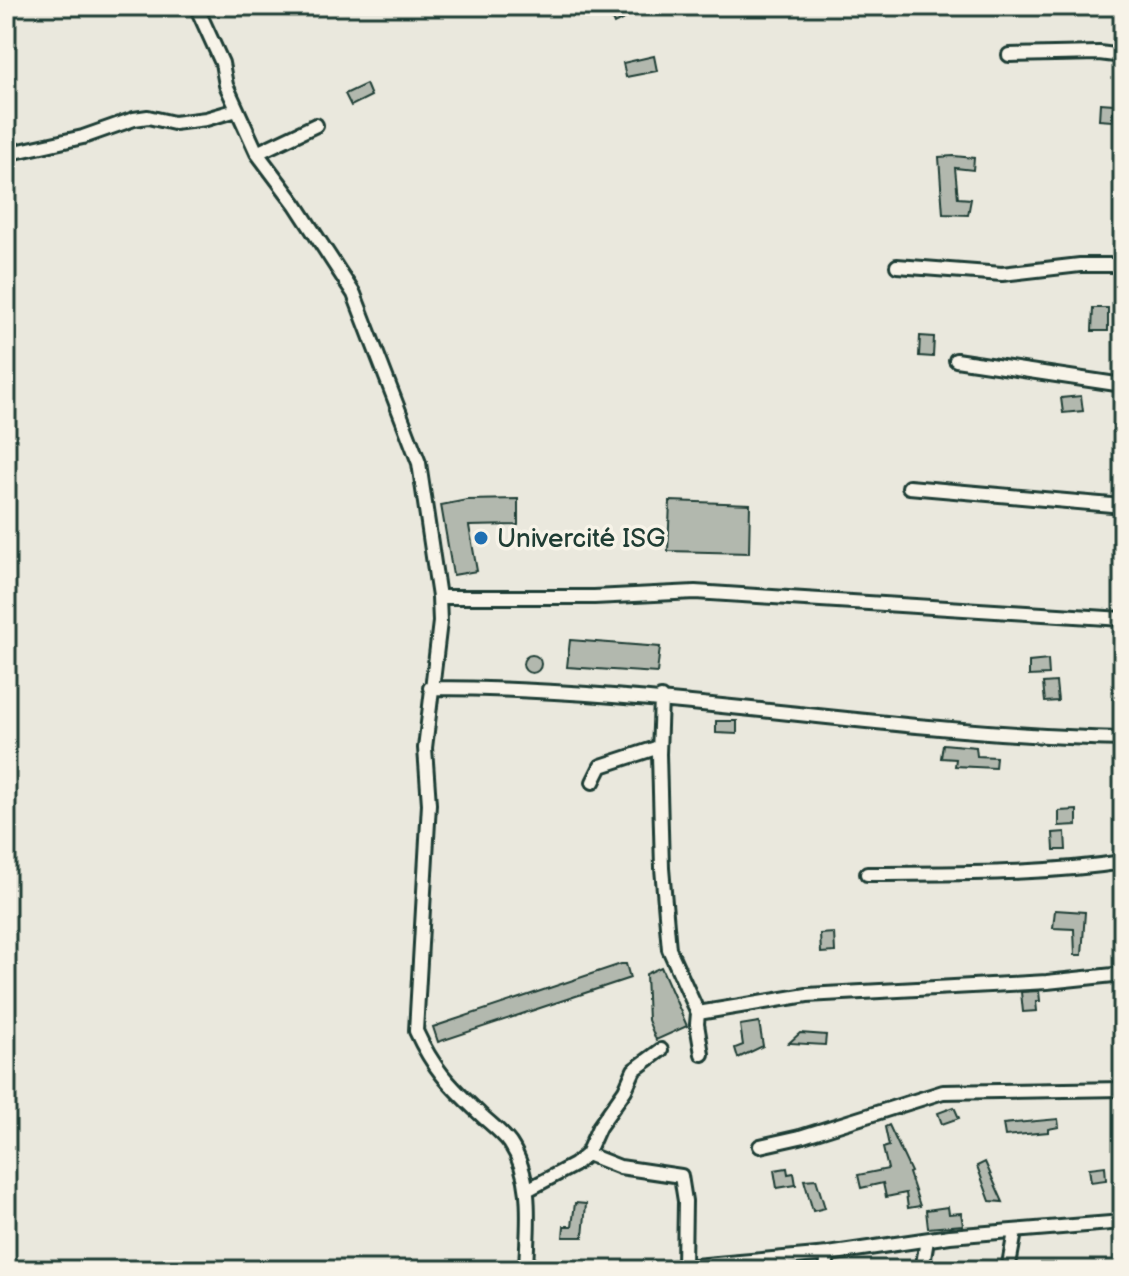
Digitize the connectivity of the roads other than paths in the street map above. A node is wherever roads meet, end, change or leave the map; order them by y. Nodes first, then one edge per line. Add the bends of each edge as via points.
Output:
1 (196, 6) edge
2 (1009, 55) dead end
3 (1123, 56) edge
4 (237, 110) junction
5 (316, 125) dead end
6 (257, 153) junction
7 (6, 154) edge
8 (1123, 265) edge
9 (897, 266) dead end
10 (956, 360) dead end
11 (1123, 385) edge
12 (909, 487) dead end
13 (1123, 506) edge
14 (439, 597) junction
15 (1123, 619) edge
16 (430, 688) junction
17 (661, 698) junction
18 (1123, 739) edge
19 (659, 747) junction
20 (593, 782) dead end
21 (1123, 862) edge
22 (867, 874) dead end
23 (1123, 974) edge
24 (698, 1013) junction
25 (661, 1050) dead end
26 (702, 1054) dead end
27 (1123, 1089) edge
28 (760, 1146) dead end
29 (587, 1154) junction
30 (527, 1190) junction
31 (1123, 1222) edge
32 (1015, 1232) junction
33 (927, 1240) junction
34 (828, 1254) junction
35 (684, 1266) junction
36 (526, 1270) edge
37 (649, 1270) edge
38 (826, 1270) edge
39 (922, 1270) edge
40 (1008, 1270) edge

1 - 4 street
2 - 3 street
4 - 6 street
4 - 7 street via 174,123 134,119
5 - 6 street
6 - 14 street via 354,294 419,463
8 - 9 street via 1002,274
10 - 11 street
12 - 13 street
14 - 15 street via 695,592
14 - 16 street
16 - 17 street
16 - 30 street via 416,1031 429,1061 509,1142
17 - 18 street via 903,726
17 - 19 street
19 - 20 street via 601,766
19 - 24 street via 669,949
21 - 22 street via 1004,872
23 - 24 street via 807,995
24 - 26 street
25 - 29 street via 634,1070
27 - 28 street via 943,1092
29 - 30 street
29 - 35 street via 620,1167 681,1176
30 - 36 street
31 - 32 street
32 - 33 street
32 - 40 street
33 - 34 street
33 - 39 street
34 - 35 street
34 - 38 street
35 - 37 street

